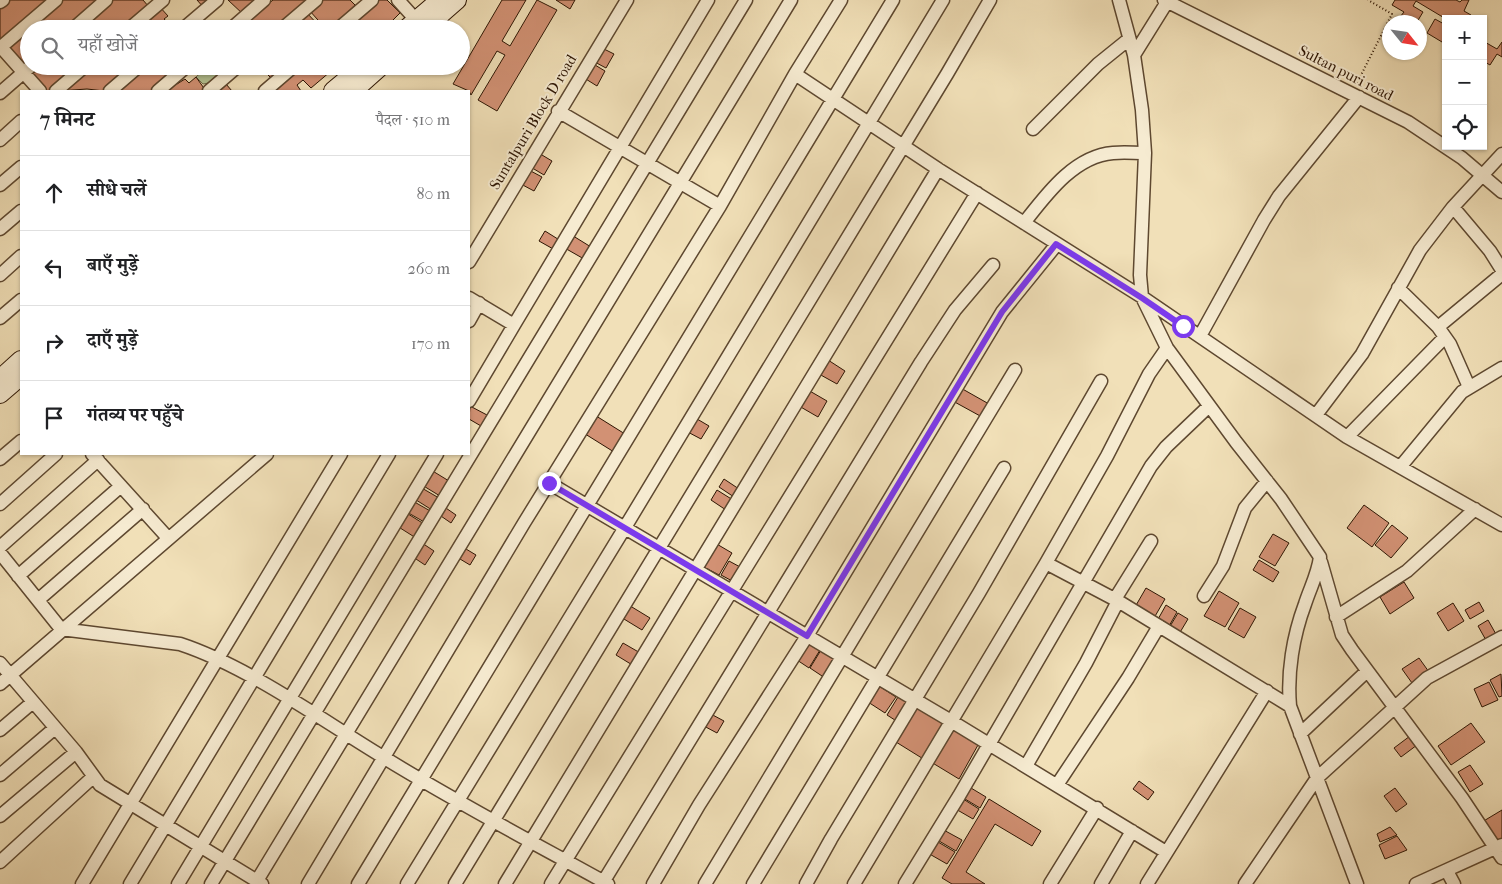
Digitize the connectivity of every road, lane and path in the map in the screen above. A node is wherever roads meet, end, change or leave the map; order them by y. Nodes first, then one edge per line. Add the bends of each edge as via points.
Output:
1 (56, 0) edge
2 (106, 0) edge
3 (163, 0) edge
4 (217, 0) edge
5 (264, 0) edge
6 (316, 0) edge
7 (372, 0) edge
8 (398, 0) edge
9 (440, 0) edge
10 (458, 0) edge
11 (626, 0) edge
12 (708, 0) edge
13 (746, 0) edge
14 (791, 0) edge
15 (841, 0) edge
16 (892, 0) edge
17 (943, 0) edge
18 (990, 0) edge
19 (1118, 0) edge
20 (1368, 0) edge
21 (1166, 1) edge
22 (32, 20) edge
23 (83, 20) edge
24 (140, 20) edge
25 (194, 20) edge
26 (241, 20) edge
27 (293, 20) edge
28 (349, 20) edge
29 (412, 20) edge
30 (422, 20) edge
31 (426, 20) edge
32 (20, 30) edge
33 (1129, 39) junction
34 (0, 46) edge
35 (1134, 56) junction
36 (20, 64) edge
37 (795, 74) junction
38 (21, 75) edge
39 (30, 75) edge
40 (75, 75) edge
41 (129, 75) edge
42 (177, 75) edge
43 (228, 75) edge
44 (284, 75) edge
45 (352, 75) edge
46 (371, 75) edge
47 (39, 90) edge
48 (57, 90) edge
49 (111, 90) edge
50 (159, 90) edge
51 (210, 90) edge
52 (266, 90) edge
53 (334, 90) edge
54 (354, 90) edge
55 (0, 93) edge
56 (1356, 96) junction
57 (833, 98) junction
58 (558, 111) junction
59 (20, 122) edge
60 (869, 123) junction
61 (1033, 129) dead end
62 (0, 140) edge
63 (903, 145) junction
64 (619, 147) junction
65 (1144, 152) junction
66 (1502, 154) edge
67 (646, 162) junction
68 (20, 168) edge
69 (938, 169) junction
70 (1482, 176) junction
71 (680, 183) junction
72 (0, 185) edge
73 (1502, 192) edge
74 (977, 193) junction
75 (720, 206) junction
76 (1453, 207) junction
77 (20, 212) edge
78 (1024, 224) junction
79 (0, 229) edge
80 (1056, 244) junction
81 (20, 257) edge
82 (470, 260) edge
83 (993, 265) dead end
84 (1502, 272) edge
85 (0, 275) edge
86 (1398, 288) junction
87 (1142, 298) junction
88 (474, 300) edge
89 (20, 301) edge
90 (470, 317) edge
91 (0, 318) edge
92 (514, 324) junction
93 (1442, 332) junction
94 (1200, 336) junction
95 (1167, 348) junction
96 (20, 361) edge
97 (1502, 368) edge
98 (1015, 370) dead end
99 (20, 377) edge
100 (0, 379) edge
101 (1101, 381) dead end
102 (1470, 387) junction
103 (0, 394) edge
104 (470, 399) edge
105 (1209, 406) junction
106 (1316, 415) junction
107 (1347, 437) junction
108 (20, 442) edge
109 (55, 455) edge
110 (266, 455) edge
111 (340, 455) edge
112 (388, 455) edge
113 (436, 455) edge
114 (95, 457) edge
115 (0, 459) edge
116 (1401, 466) junction
117 (1004, 468) dead end
118 (1267, 481) junction
119 (549, 483) junction
120 (121, 486) junction
121 (0, 504) edge
122 (587, 506) junction
123 (143, 509) junction
124 (1475, 509) junction
125 (1502, 524) edge
126 (624, 529) junction
127 (168, 538) junction
128 (1151, 541) dead end
129 (0, 547) edge
130 (659, 548) junction
131 (0, 553) edge
132 (1320, 557) junction
133 (1046, 564) junction
134 (695, 570) junction
135 (18, 576) junction
136 (1082, 582) junction
137 (731, 592) junction
138 (1204, 596) dead end
139 (38, 600) junction
140 (1117, 600) junction
141 (768, 613) junction
142 (1336, 616) junction
143 (1160, 626) junction
144 (62, 629) junction
145 (807, 636) junction
146 (1502, 637) edge
147 (841, 657) junction
148 (218, 660) junction
149 (0, 663) edge
150 (1366, 672) junction
151 (10, 675) junction
152 (252, 678) junction
153 (877, 679) junction
154 (0, 684) edge
155 (1267, 691) junction
156 (289, 699) junction
157 (914, 700) junction
158 (33, 702) junction
159 (1290, 706) junction
160 (1394, 706) junction
161 (314, 715) junction
162 (951, 721) junction
163 (55, 728) junction
164 (0, 730) edge
165 (1300, 734) junction
166 (347, 735) junction
167 (988, 744) junction
168 (76, 752) junction
169 (384, 758) junction
170 (1026, 766) junction
171 (0, 775) edge
172 (93, 777) junction
173 (1317, 778) junction
174 (420, 779) junction
175 (1057, 785) junction
176 (457, 801) junction
177 (129, 804) junction
178 (1097, 808) junction
179 (0, 816) edge
180 (493, 821) junction
181 (165, 825) junction
182 (1132, 831) junction
183 (531, 842) junction
184 (201, 846) junction
185 (1500, 851) edge
186 (1166, 852) junction
187 (565, 860) junction
188 (225, 861) junction
189 (0, 862) edge
190 (1447, 871) junction
191 (258, 883) edge
192 (605, 883) edge
193 (82, 884) edge
194 (130, 884) edge
195 (178, 884) edge
196 (211, 884) edge
197 (308, 884) edge
198 (358, 884) edge
199 (406, 884) edge
200 (455, 884) edge
201 (505, 884) edge
202 (551, 884) edge
203 (653, 884) edge
204 (705, 884) edge
205 (753, 884) edge
206 (806, 884) edge
207 (854, 884) edge
208 (905, 884) edge
209 (1050, 884) edge
210 (1100, 884) edge
211 (1147, 884) edge
212 (1246, 884) edge
213 (1357, 884) edge
214 (1416, 884) edge
215 (1454, 884) edge

1 - 22 street
2 - 23 street
3 - 24 street
4 - 25 street
5 - 26 street
6 - 27 street
7 - 28 street
8 - 29 street
9 - 30 street
10 - 31 street
11 - 58 street, Suntalpuri Block D road
12 - 64 street
13 - 67 street
14 - 71 street
15 - 37 street
16 - 57 street
17 - 60 street
18 - 63 street
19 - 33 street
20 - 56 path via 1392,14
21 - 35 street
21 - 56 street, Sultan puri road
32 - 34 street
33 - 35 street
33 - 61 street via 1098,64
34 - 36 street
35 - 65 street
37 - 57 street
37 - 75 street
38 - 55 street
39 - 47 street
40 - 48 street
41 - 49 street
42 - 50 street
43 - 51 street
44 - 52 street
45 - 53 street
46 - 54 street
56 - 70 street, Sultan puri road via 1408,122 1462,158
56 - 94 street via 1269,212
57 - 60 street
57 - 122 street
58 - 64 street
58 - 82 street, Suntalpuri Block D road
59 - 62 street
60 - 63 street
60 - 126 street
63 - 69 street
63 - 130 street
64 - 67 street
64 - 92 street
65 - 78 street via 1112,153 1079,166 1053,188
65 - 87 street via 1140,260
66 - 70 street
67 - 71 street
67 - 161 street
68 - 72 street
69 - 74 street
69 - 134 street
70 - 73 street, Sultan puri road
70 - 76 street
71 - 75 street
71 - 166 street
74 - 78 street
74 - 137 street
75 - 119 street
76 - 84 street via 1490,251
76 - 86 street via 1420,250
77 - 79 street
78 - 80 street
80 - 87 street
80 - 145 street via 1002,312
81 - 85 street
83 - 141 street via 955,310 921,362
84 - 93 street
86 - 93 street
86 - 106 street via 1362,354
87 - 94 street
87 - 95 street
88 - 90 street
88 - 92 street
89 - 91 street
92 - 104 street
93 - 102 street
93 - 107 street
94 - 106 street
95 - 105 street
95 - 133 street via 1149,374
96 - 100 street
97 - 102 street
98 - 147 street
99 - 103 street
101 - 157 street
102 - 116 street via 1445,410
105 - 118 street
105 - 136 street via 1151,466
106 - 107 street
107 - 116 street
108 - 115 street
109 - 121 street
110 - 127 street
111 - 148 street
112 - 152 street
113 - 156 street
114 - 120 street
114 - 129 street
116 - 124 street
117 - 153 street
118 - 132 street
118 - 138 street via 1245,508 1223,566
119 - 122 street
119 - 169 street
120 - 123 street
120 - 135 street
122 - 126 street
122 - 174 street
123 - 127 street
123 - 139 street
124 - 125 street
124 - 142 street via 1407,571
126 - 130 street
126 - 176 street
127 - 144 street
128 - 140 street
130 - 134 street
130 - 180 street
131 - 135 street
132 - 142 street
132 - 159 street via 1292,656
133 - 136 street
133 - 162 street
134 - 137 street
134 - 183 street
135 - 139 street
136 - 140 street
136 - 167 street
137 - 141 street
137 - 187 street
139 - 144 street
140 - 143 street
140 - 170 street via 1086,663
141 - 145 street
141 - 192 street
142 - 150 street via 1342,635
143 - 155 street
143 - 175 street
144 - 148 street via 180,644
144 - 151 street
145 - 147 street
145 - 203 street
146 - 160 street via 1427,678
147 - 153 street
147 - 204 street
148 - 152 street
148 - 177 street
149 - 151 street
150 - 160 street
150 - 165 street
151 - 154 street
151 - 158 street
152 - 156 street
152 - 181 street
153 - 157 street
153 - 205 street
155 - 159 street
155 - 186 street
156 - 161 street
156 - 184 street
157 - 162 street
157 - 206 street
158 - 163 street
158 - 164 street
159 - 165 street
160 - 173 street
160 - 185 street
161 - 166 street
161 - 188 street
162 - 167 street
162 - 207 street
163 - 168 street
163 - 171 street
165 - 173 street
166 - 169 street
166 - 191 street
167 - 170 street
167 - 208 street
168 - 172 street
168 - 179 street
169 - 174 street
169 - 197 street
170 - 175 street
172 - 177 street
172 - 189 street
173 - 212 street
173 - 213 street
174 - 176 street
174 - 198 street
175 - 178 street
176 - 180 street
176 - 199 street
177 - 181 street
177 - 193 street
178 - 182 street
178 - 209 street
180 - 183 street
180 - 200 street
181 - 184 street
181 - 194 street
182 - 186 street
182 - 210 street
183 - 187 street
183 - 201 street
184 - 188 street
184 - 195 street
185 - 190 street
186 - 211 street
187 - 192 street
187 - 202 street
188 - 191 street
188 - 196 street
190 - 214 street
190 - 215 street

